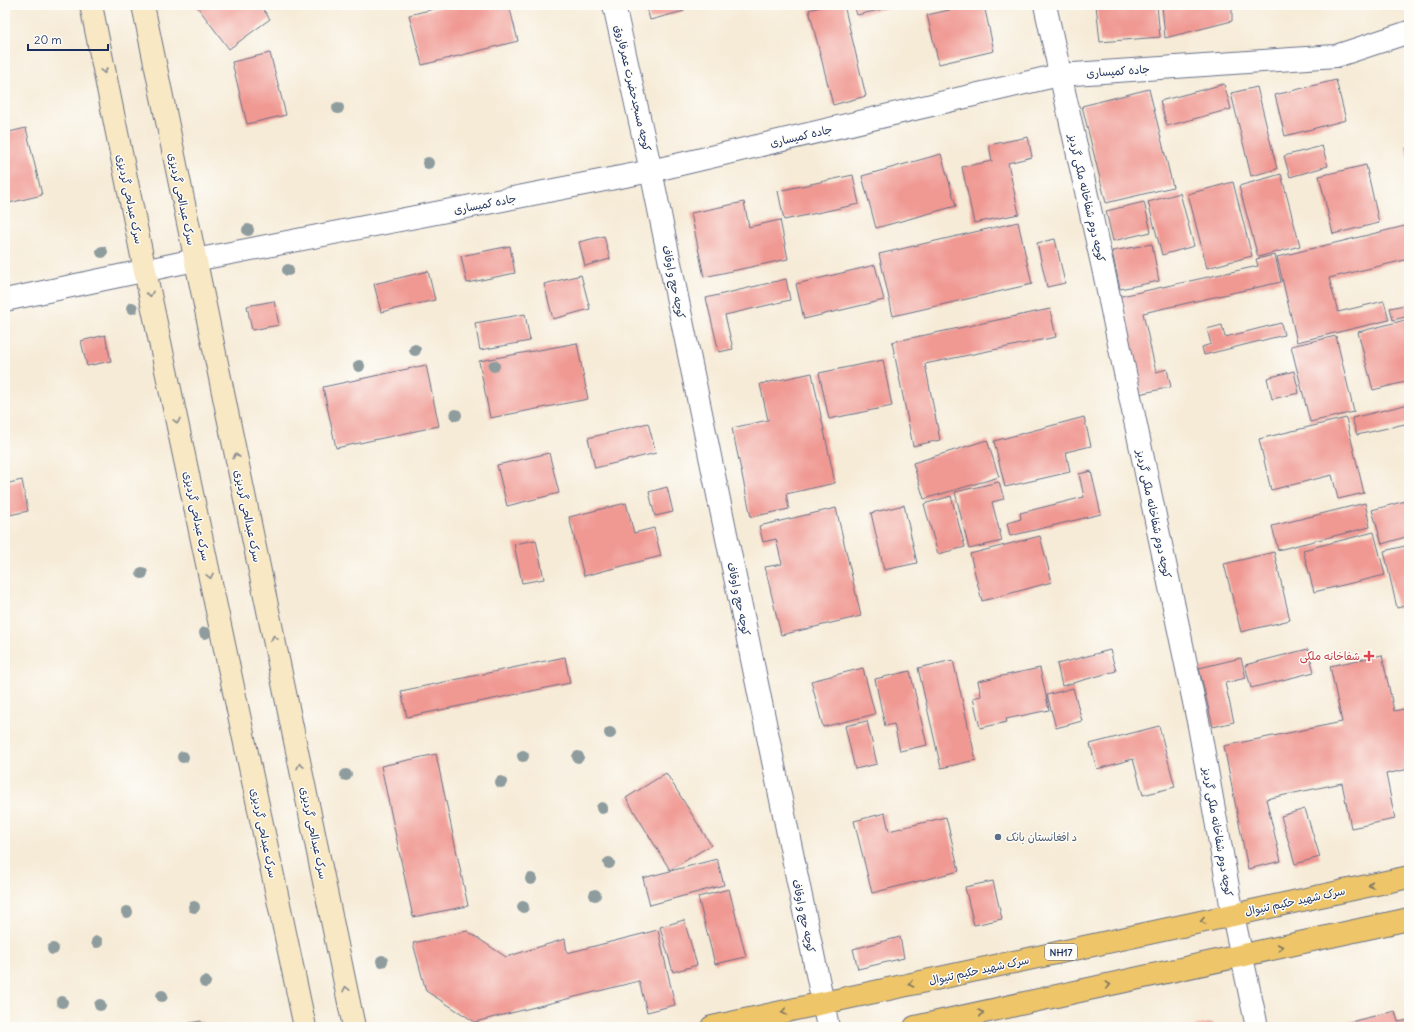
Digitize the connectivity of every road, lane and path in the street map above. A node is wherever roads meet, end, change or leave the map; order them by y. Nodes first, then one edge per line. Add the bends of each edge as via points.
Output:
1 (91, 5) edge
2 (143, 5) edge
3 (614, 5) edge
4 (1045, 5) edge
5 (1409, 32) edge
6 (1059, 75) junction
7 (651, 171) junction
8 (195, 260) junction
9 (145, 271) junction
10 (5, 300) edge
11 (1409, 877) edge
12 (1233, 915) junction
13 (1409, 919) edge
14 (1242, 955) junction
15 (822, 1003) junction
16 (305, 1027) edge
17 (354, 1027) edge
18 (712, 1027) edge
19 (828, 1027) edge
20 (915, 1027) edge
21 (1257, 1027) edge

1 -> 9 main road, سرک عبدلحی گردیزی
2 - 8 main road, سرک عبدالحی گردیزی
3 - 7 street, کوچه مسجدحضرت عمرفاروق
4 - 6 street, کوچه دوم شفاخانه ملکی گردیز
5 - 6 street, جاده کمیساری via 1336,56
6 - 7 street, جاده کمیساری
6 - 12 street, کوچه دوم شفاخانه ملکی گردیز via 1106,282 1197,718
7 - 8 street, جاده کمیساری
7 - 15 street, کوچه حج و اوقاف
8 - 9 street, جاده کمیساری
17 -> 8 main road, سرک عبدالحی گردیزی
9 - 10 street, جاده کمیساری
9 -> 16 main road, سرک عبدلحی گردیزی
11 -> 12 highway, سرک شهید حکیم تنیوال / NH17
12 - 14 street, کوچه دوم شفاخانه ملکی گردیز
12 -> 15 highway, سرک شهید حکیم تنیوال / NH17
14 -> 13 highway
20 -> 14 highway
14 - 21 street, کوچه دوم شفاخانه ملکی گردیز
15 -> 18 highway, سرک شهید حکیم تنیوال / NH17
15 - 19 street, کوچه حج و اوقاف

